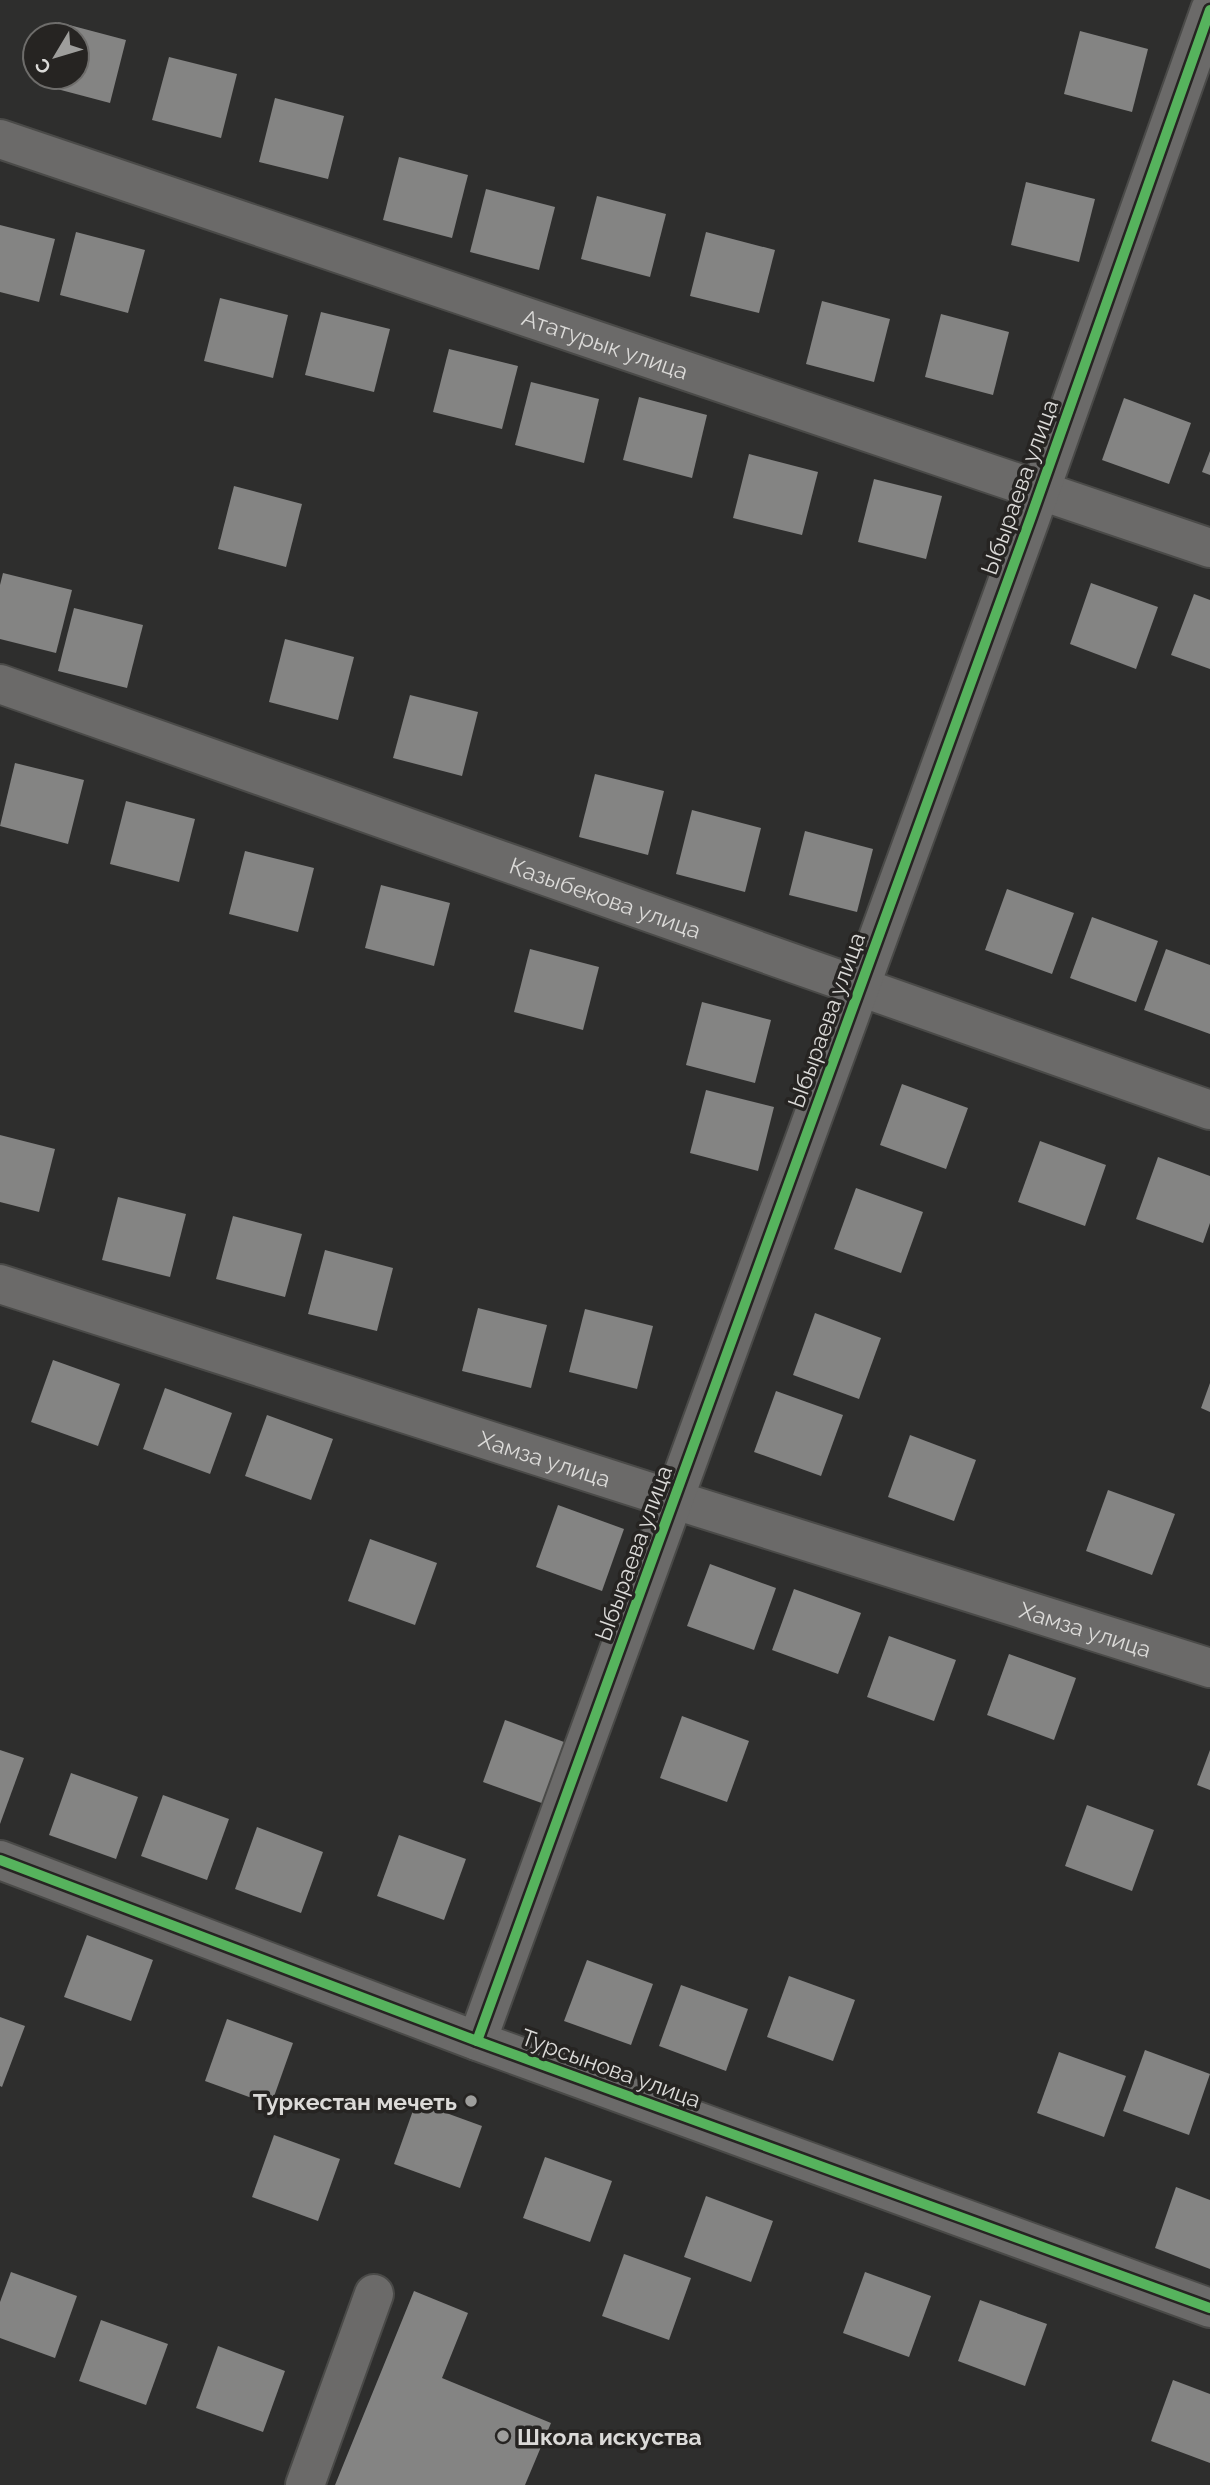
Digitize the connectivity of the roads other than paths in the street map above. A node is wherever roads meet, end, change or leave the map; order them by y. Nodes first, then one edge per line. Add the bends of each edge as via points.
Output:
1 (1210, 10) edge
2 (0, 139) edge
3 (1041, 491) junction
4 (1210, 548) edge
5 (0, 684) edge
6 (860, 988) junction
7 (1210, 1110) edge
8 (0, 1284) edge
9 (675, 1500) junction
10 (1210, 1668) edge
11 (0, 1860) edge
12 (477, 2042) junction
13 (374, 2294) dead end
14 (1210, 2308) edge
15 (305, 2485) edge

1 - 3 street, Ыбыраева улица
2 - 3 street, Ататурык улица
3 - 4 street, Ататурык улица
3 - 6 street, Ыбыраева улица
5 - 6 street, Казыбекова улица
6 - 7 street, Казыбекова улица
6 - 9 street, Ыбыраева улица
8 - 9 street, Хамза улица
9 - 10 street, Хамза улица
9 - 12 street, Ыбыраева улица
11 - 12 street, Турсынова улица
12 - 14 street, Турсынова улица
13 - 15 street

